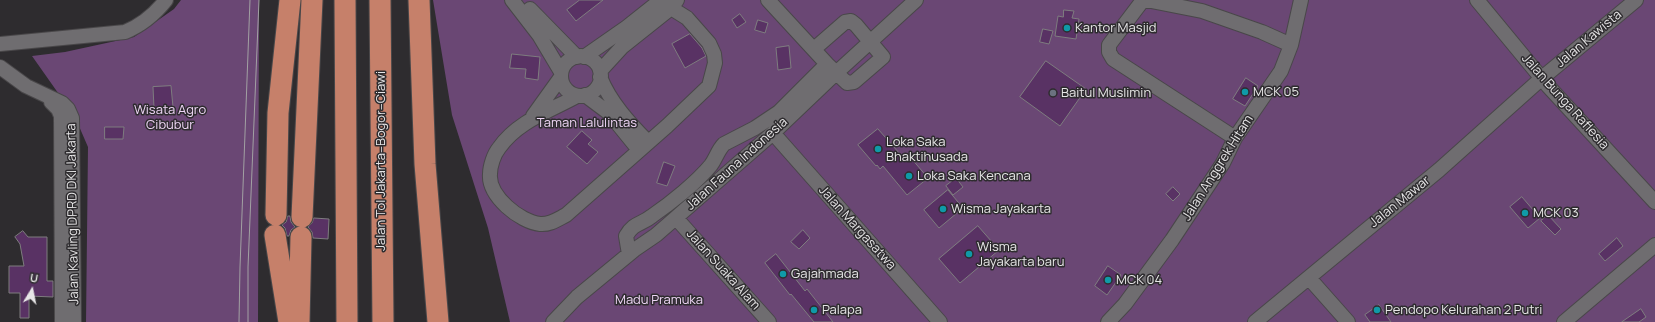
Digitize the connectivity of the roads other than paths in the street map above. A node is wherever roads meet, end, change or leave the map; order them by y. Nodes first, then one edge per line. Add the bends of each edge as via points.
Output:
1 (166, 0) edge
2 (290, 0) edge
3 (312, 0) edge
4 (345, 0) edge
5 (380, 0) edge
6 (420, 0) edge
7 (512, 0) edge
8 (522, 0) edge
9 (768, 0) edge
10 (916, 0) edge
11 (1142, 0) edge
12 (1146, 0) edge
13 (1301, 0) edge
14 (1477, 0) edge
15 (1636, 0) edge
16 (669, 2) edge
17 (869, 42) junction
18 (0, 44) edge
19 (1291, 45) junction
20 (814, 49) junction
21 (580, 57) junction
22 (0, 67) edge
23 (831, 68) junction
24 (561, 74) junction
25 (600, 74) junction
26 (1542, 78) junction
27 (581, 95) junction
28 (46, 96) junction
29 (530, 120) junction
30 (773, 133) junction
31 (1235, 138) junction
32 (643, 146) junction
33 (1655, 202) edge
34 (276, 215) dead end
35 (302, 217) dead end
36 (676, 218) junction
37 (275, 236) dead end
38 (301, 237) dead end
39 (1655, 244) edge
40 (629, 254) junction
41 (1309, 278) junction
42 (62, 322) edge
43 (74, 322) edge
44 (289, 322) edge
45 (299, 322) edge
46 (347, 322) edge
47 (382, 322) edge
48 (438, 322) edge
49 (553, 322) edge
50 (769, 322) edge
51 (940, 322) edge
52 (1108, 322) edge
53 (1255, 322) edge
54 (1348, 322) edge
55 (1564, 322) edge

1 - 18 street via 146,20 125,32
2 - 34 highway via 278,113
3 - 35 highway
4 - 46 highway
5 - 47 highway, Jalan Tol Jakarta–Bogor–Ciawi
6 - 48 highway via 425,164
7 - 24 street via 539,35
8 - 21 street via 542,23
9 - 20 street
10 - 17 street, Jalan Fauna Indonesia
11 - 31 street via 1109,45 1113,59
12 - 19 street via 1202,11
13 - 19 street, Jalan Anggrek Hitam
14 - 26 street, Jalan Bunga Raflesia
15 - 26 street, Jalan Kawista
16 - 21 street
16 - 25 street via 622,47
16 - 32 street via 709,43 714,54 714,69 709,86
17 - 20 street via 850,21 845,22
17 - 23 street, Jalan Fauna Indonesia
17 - 23 street via 883,57 854,82 847,82
19 - 31 street, Jalan Anggrek Hitam via 1281,71
20 - 23 street
21 - 24 street via 567,62
21 - 25 street via 594,62
22 - 28 street, Jalan Kavling DPRD DKI Jakarta via 26,86
23 - 30 street, Jalan Fauna Indonesia
23 - 40 street via 778,112 755,128 724,144 704,173 667,205 646,220 632,226 626,236
24 - 27 street via 561,81 566,89
24 - 29 street
25 - 27 street via 597,87 590,94
25 - 32 street via 604,87
26 - 33 street, Jalan Bunga Raflesia
26 - 41 street, Jalan Mawar via 1439,170
27 - 29 street
27 - 32 street via 609,114
28 - 42 street, Jalan Kavling DPRD DKI Jakarta via 58,109 60,116
28 - 43 street, Jalan Kavling DPRD DKI Jakarta via 62,103 72,118
29 - 32 street via 498,149 490,175 493,188 516,215 541,224 552,223 566,215
30 - 36 street, Jalan Fauna Indonesia
30 - 51 street, Jalan Margasatwa
31 - 52 street, Jalan Anggrek Hitam via 1223,163 1172,240 1125,304
36 - 40 street, Jalan Fauna Indonesia
36 - 50 street, Jalan Suaka Alam
37 - 44 highway
38 - 45 highway
39 - 55 street
40 - 49 street, Jalan Fauna Indonesia via 577,297
41 - 53 street, Jalan Mawar
41 - 54 street

